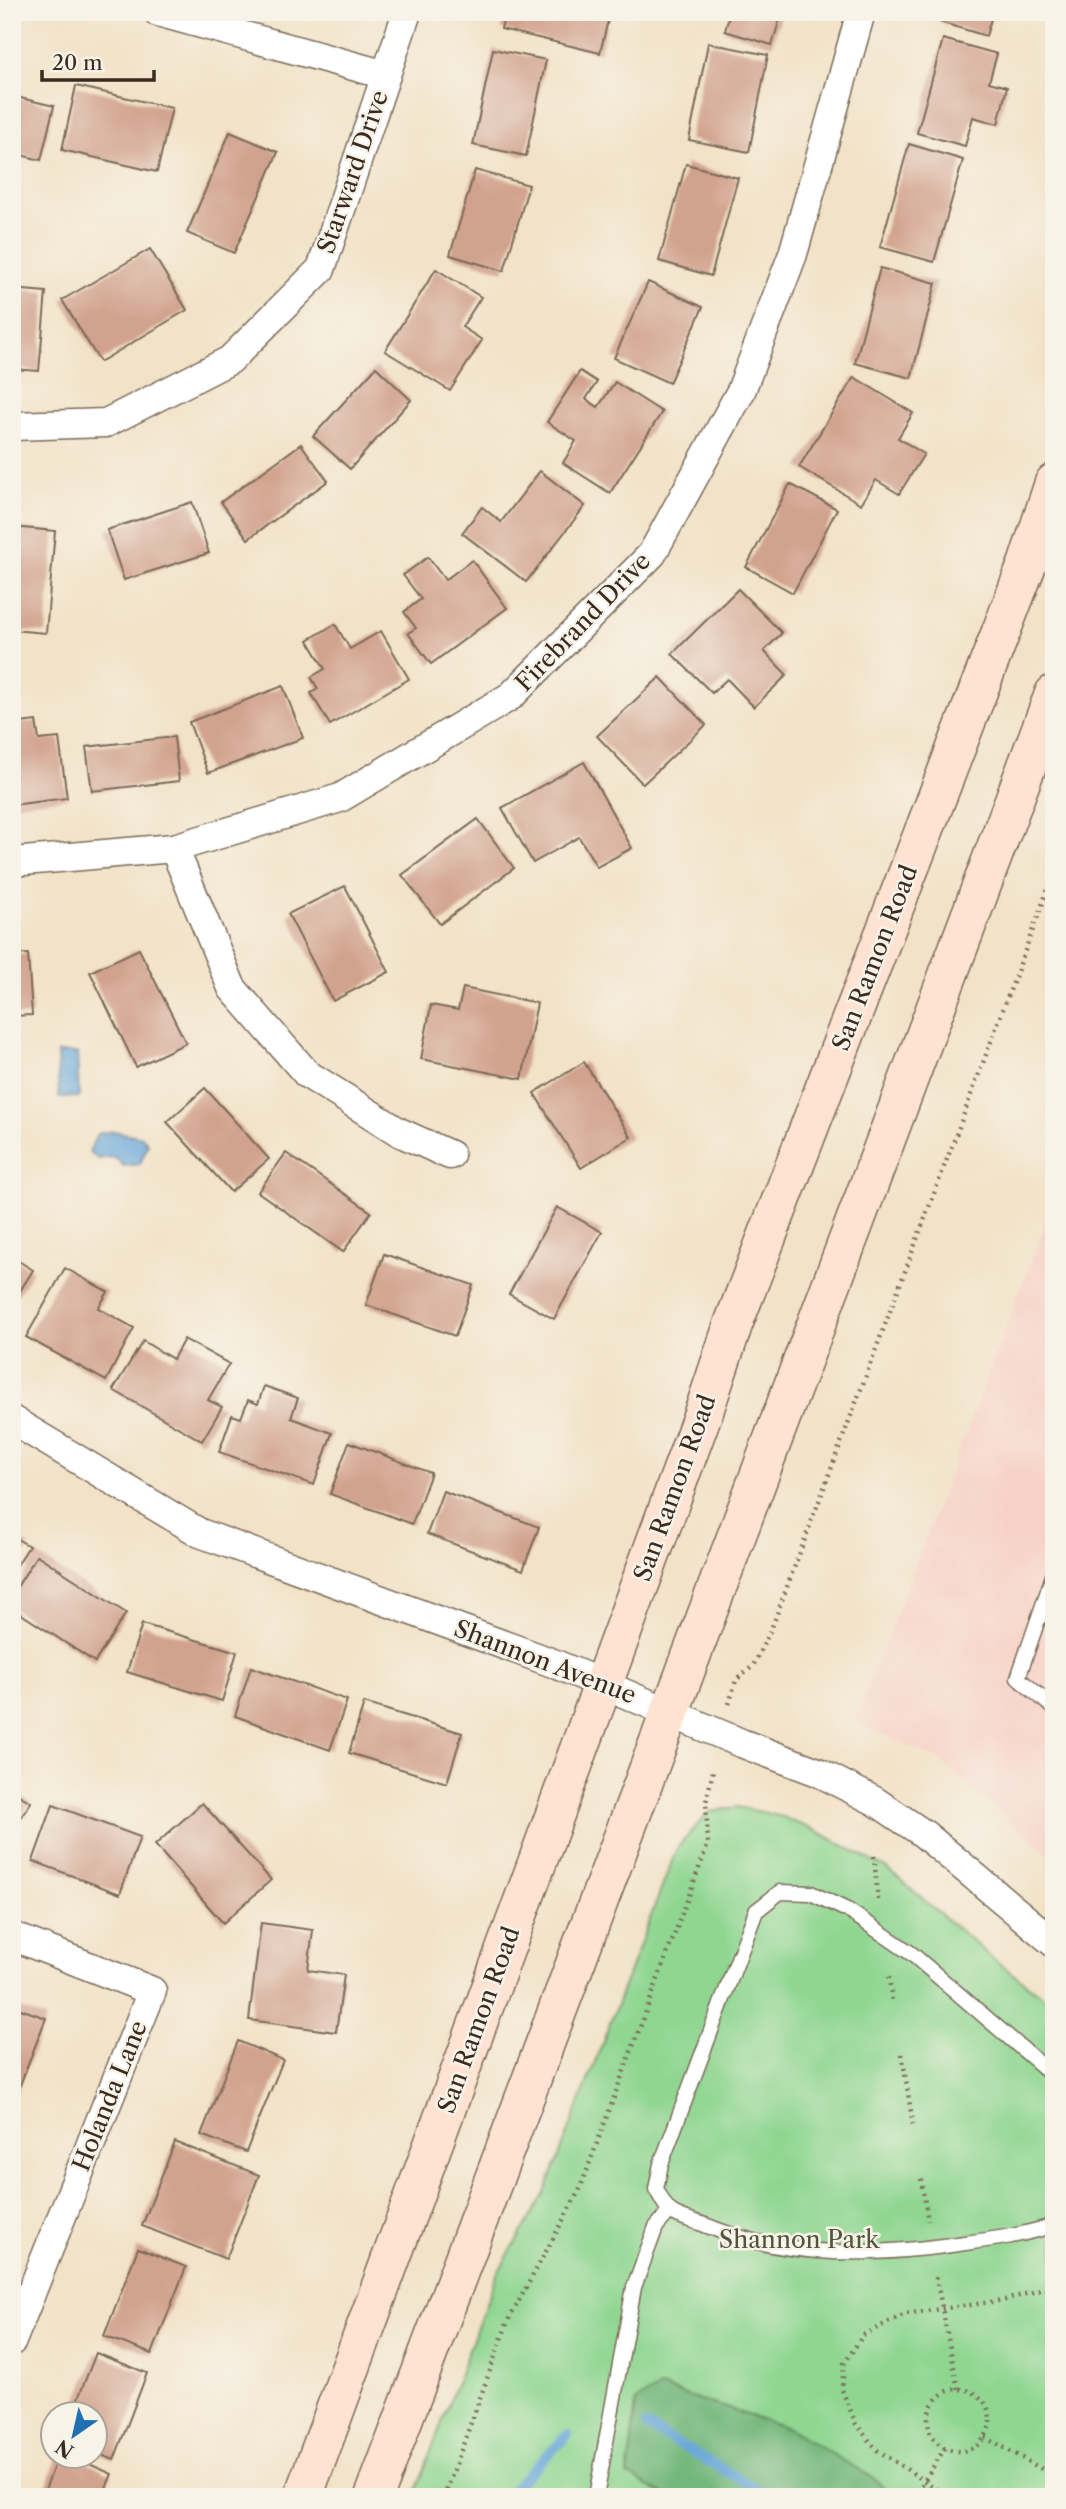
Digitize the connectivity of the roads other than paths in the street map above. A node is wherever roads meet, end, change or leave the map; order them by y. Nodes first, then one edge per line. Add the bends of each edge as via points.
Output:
1 (158, 12) edge
2 (407, 12) edge
3 (861, 12) edge
4 (386, 75) junction
5 (12, 426) edge
6 (1054, 483) edge
7 (1054, 694) edge
8 (174, 848) junction
9 (12, 862) edge
10 (450, 1155) dead end
11 (12, 1420) edge
12 (1054, 1573) edge
13 (603, 1683) junction
14 (1054, 1708) edge
15 (668, 1711) junction
16 (12, 1936) edge
17 (1054, 1943) edge
18 (1054, 2076) edge
19 (670, 2211) junction
20 (1054, 2225) edge
21 (12, 2341) edge
22 (303, 2497) edge
23 (374, 2497) edge
24 (596, 2497) edge

1 - 4 street
2 - 4 street, Starward Drive
3 - 8 street, Firebrand Drive via 793,254 741,391 652,554 511,696 340,798
4 - 5 street, Starward Drive via 321,269 230,359 106,422
6 - 13 main road, San Ramon Road via 1028,562 744,1297
7 - 15 main road
8 - 9 street, Firebrand Drive
8 - 10 street via 232,988 307,1074 399,1132
11 - 13 street, Shannon Avenue via 200,1533
12 - 14 lane via 1018,1678
13 - 15 street, Shannon Avenue
13 - 22 main road, San Ramon Road
15 - 17 street, Shannon Avenue via 818,1772 875,1801 924,1834
15 - 23 main road
16 - 21 street, Holanda Lane via 152,1991
18 - 19 lane via 902,1947 849,1911 811,1894 780,1892 757,1911 661,2164 656,2189
19 - 20 lane via 718,2231 822,2252 932,2248 1028,2234
19 - 24 lane via 656,2227 634,2287

